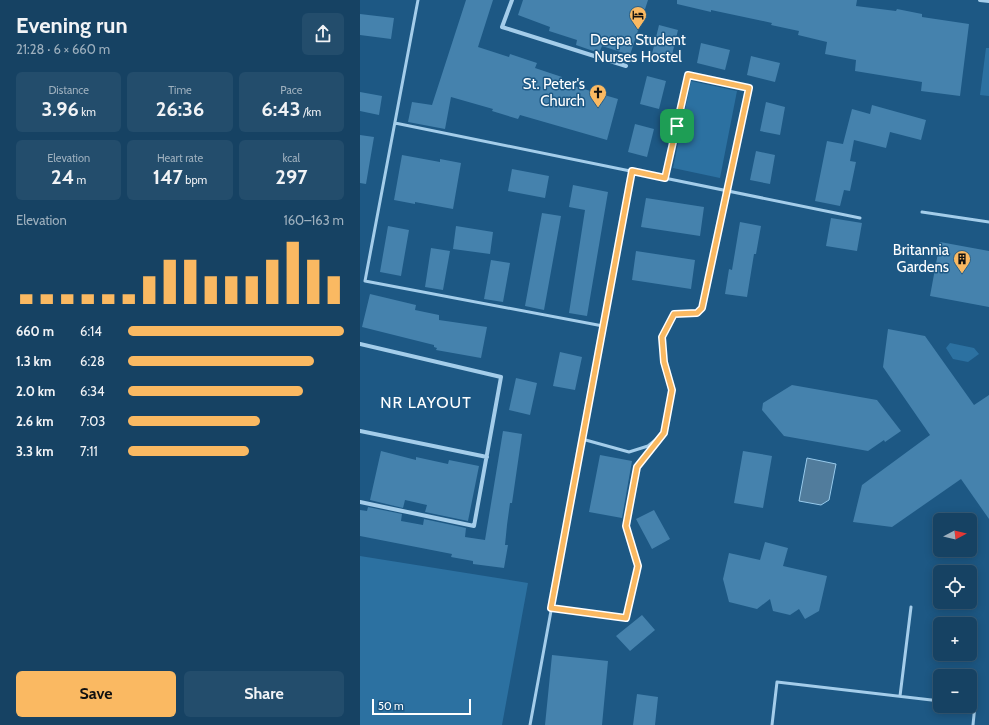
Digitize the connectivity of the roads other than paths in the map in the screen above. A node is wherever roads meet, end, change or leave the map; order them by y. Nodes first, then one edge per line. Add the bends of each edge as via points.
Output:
1 (418, 0) edge
2 (512, 0) edge
3 (980, 0) edge
4 (989, 1) edge
5 (626, 66) dead end
6 (395, 123) junction
7 (632, 171) junction
8 (665, 178) junction
9 (727, 190) junction
10 (922, 212) dead end
11 (860, 218) dead end
12 (989, 222) edge
13 (603, 326) junction
14 (360, 344) edge
15 (360, 431) edge
16 (664, 433) junction
17 (582, 439) junction
18 (487, 457) junction
19 (360, 502) edge
20 (911, 607) dead end
21 (551, 608) junction
22 (900, 696) junction
23 (933, 700) edge
24 (974, 713) edge
25 (530, 725) edge
26 (772, 725) edge
27 (973, 725) edge

1 - 6 lane
2 - 5 street via 502,27
3 - 4 street
6 - 7 lane
6 - 13 lane via 365,281
7 - 8 lane
7 - 13 lane
8 - 9 lane
8 - 9 lane via 688,75 749,88
9 - 11 lane
9 - 16 lane via 702,308 697,313 674,314 662,337 664,362 672,390
10 - 12 lane
13 - 17 lane
14 - 18 street via 501,377
15 - 18 street
16 - 17 lane via 648,446 629,452
16 - 21 lane via 637,467 626,526 638,566 626,618
17 - 21 lane
18 - 19 street via 474,526
20 - 22 lane
21 - 25 lane
22 - 23 lane
22 - 26 lane via 777,682
24 - 27 lane

